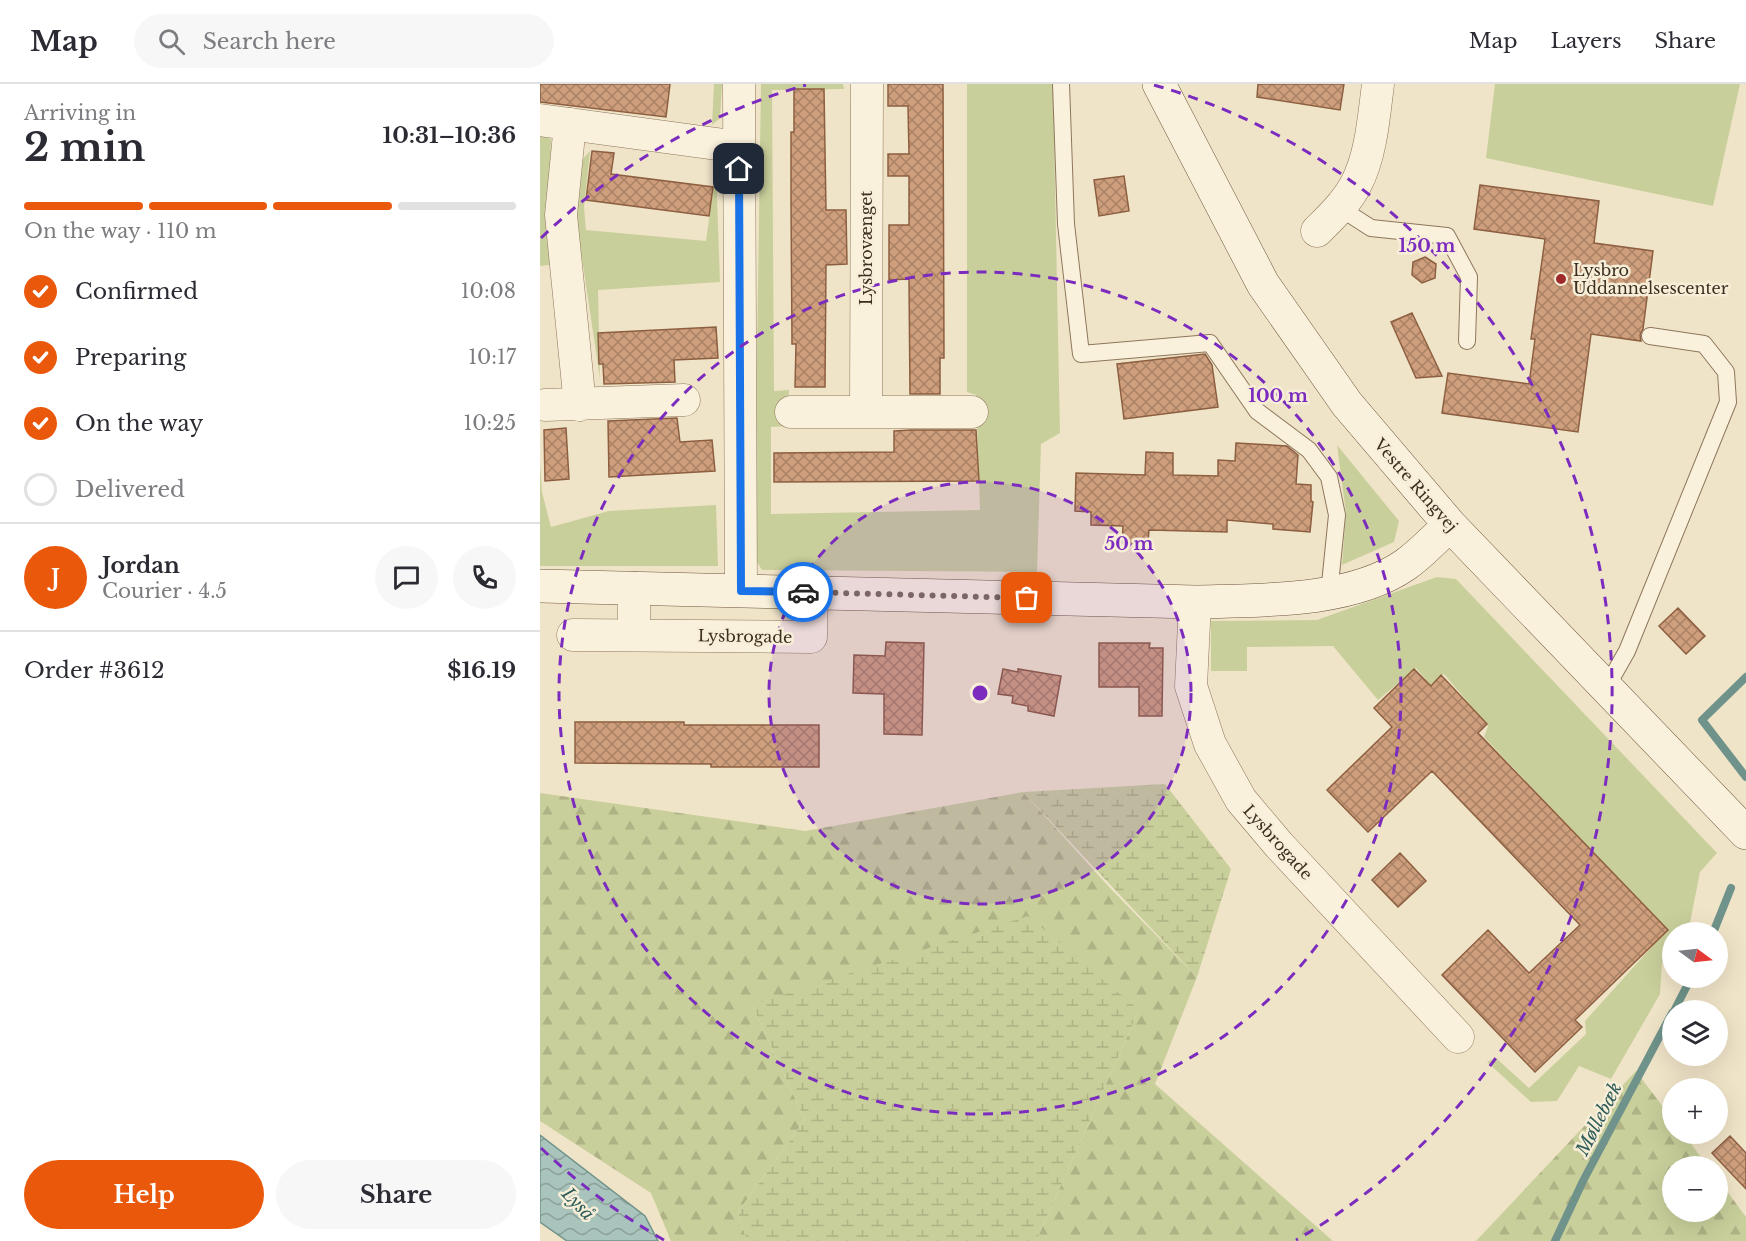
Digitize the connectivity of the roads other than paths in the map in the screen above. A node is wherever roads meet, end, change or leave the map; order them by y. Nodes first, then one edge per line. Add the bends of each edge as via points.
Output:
1 (739, 84) edge
2 (867, 84) edge
3 (1061, 84) edge
4 (1159, 84) edge
5 (1378, 84) edge
6 (555, 122) edge
7 (739, 147) junction
8 (1340, 208) junction
9 (1317, 231) dead end
10 (1650, 336) dead end
11 (1467, 341) dead end
12 (684, 400) dead end
13 (545, 405) dead end
14 (580, 405) junction
15 (791, 412) dead end
16 (866, 412) junction
17 (972, 412) dead end
18 (1450, 525) junction
19 (540, 586) edge
20 (634, 588) junction
21 (741, 591) junction
22 (812, 592) junction
23 (1329, 594) junction
24 (1195, 602) junction
25 (573, 635) dead end
26 (634, 635) junction
27 (1606, 688) junction
28 (1746, 832) edge
29 (1458, 1037) dead end

1 - 7 street
2 - 16 street, Lysbrovænget
3 - 23 lane via 1066,224 1081,354 1210,343 1257,411 1309,450 1329,477 1337,515
4 - 18 main road, Vestre Ringvej via 1263,284 1347,404
5 - 8 street via 1370,144 1357,184
6 - 7 street
6 - 14 street
7 - 21 street
8 - 9 street
8 - 11 lane via 1371,228 1447,236 1469,277
10 - 27 lane via 1704,344 1726,372 1728,402 1627,651
12 - 14 street
13 - 14 street
15 - 16 street
16 - 17 street
18 - 23 main road via 1405,565 1375,580
18 - 27 main road, Vestre Ringvej
19 - 20 main road
20 - 21 main road
20 - 26 street
21 - 22 main road
22 - 24 main road
22 - 26 street, Lysbrogade via 811,637
23 - 24 main road
24 - 29 street, Lysbrogade via 1191,686 1210,744 1241,800
25 - 26 street, Lysbrogade
27 - 28 main road, Vestre Ringvej

